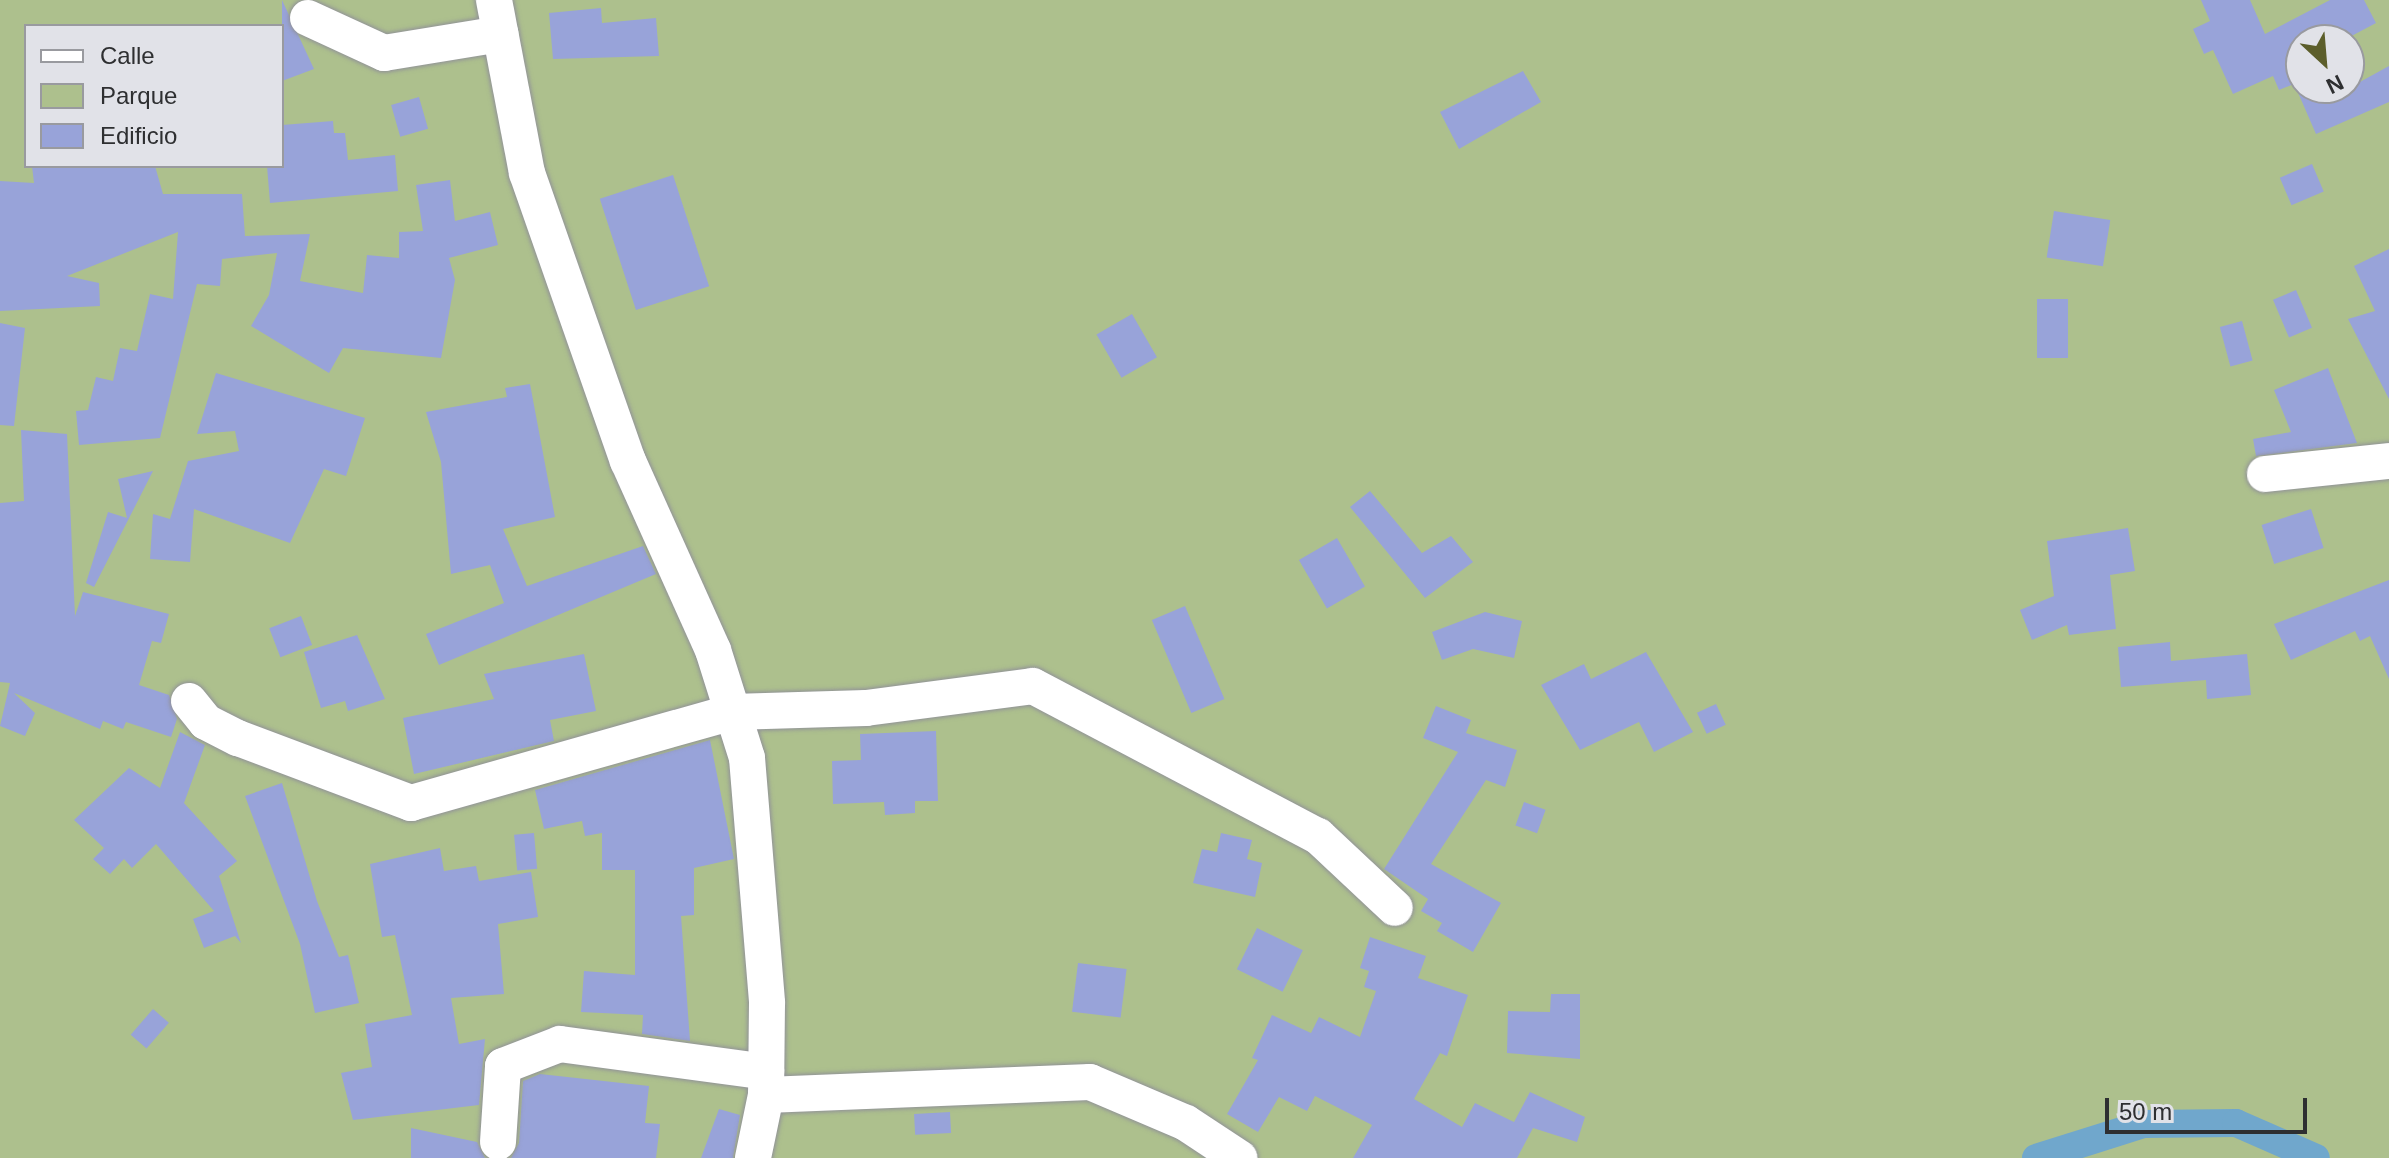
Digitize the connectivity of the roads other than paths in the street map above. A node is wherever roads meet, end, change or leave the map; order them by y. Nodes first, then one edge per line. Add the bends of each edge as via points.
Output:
1 (497, 17) edge
2 (308, 18) dead end
3 (2389, 461) edge
4 (2265, 474) dead end
5 (189, 701) dead end
6 (732, 712) junction
7 (1395, 908) dead end
8 (766, 1083) junction
9 (498, 1142) dead end
10 (753, 1158) edge
11 (1239, 1158) edge

1 - 2 street via 384,53
1 - 6 street via 532,187 628,461
3 - 4 street
5 - 6 street via 206,722 238,738 411,803
6 - 7 street via 866,708 1033,686 1318,836
6 - 8 street via 747,758
8 - 9 street via 560,1044 503,1066
8 - 10 street
8 - 11 street via 1090,1082 1186,1123

